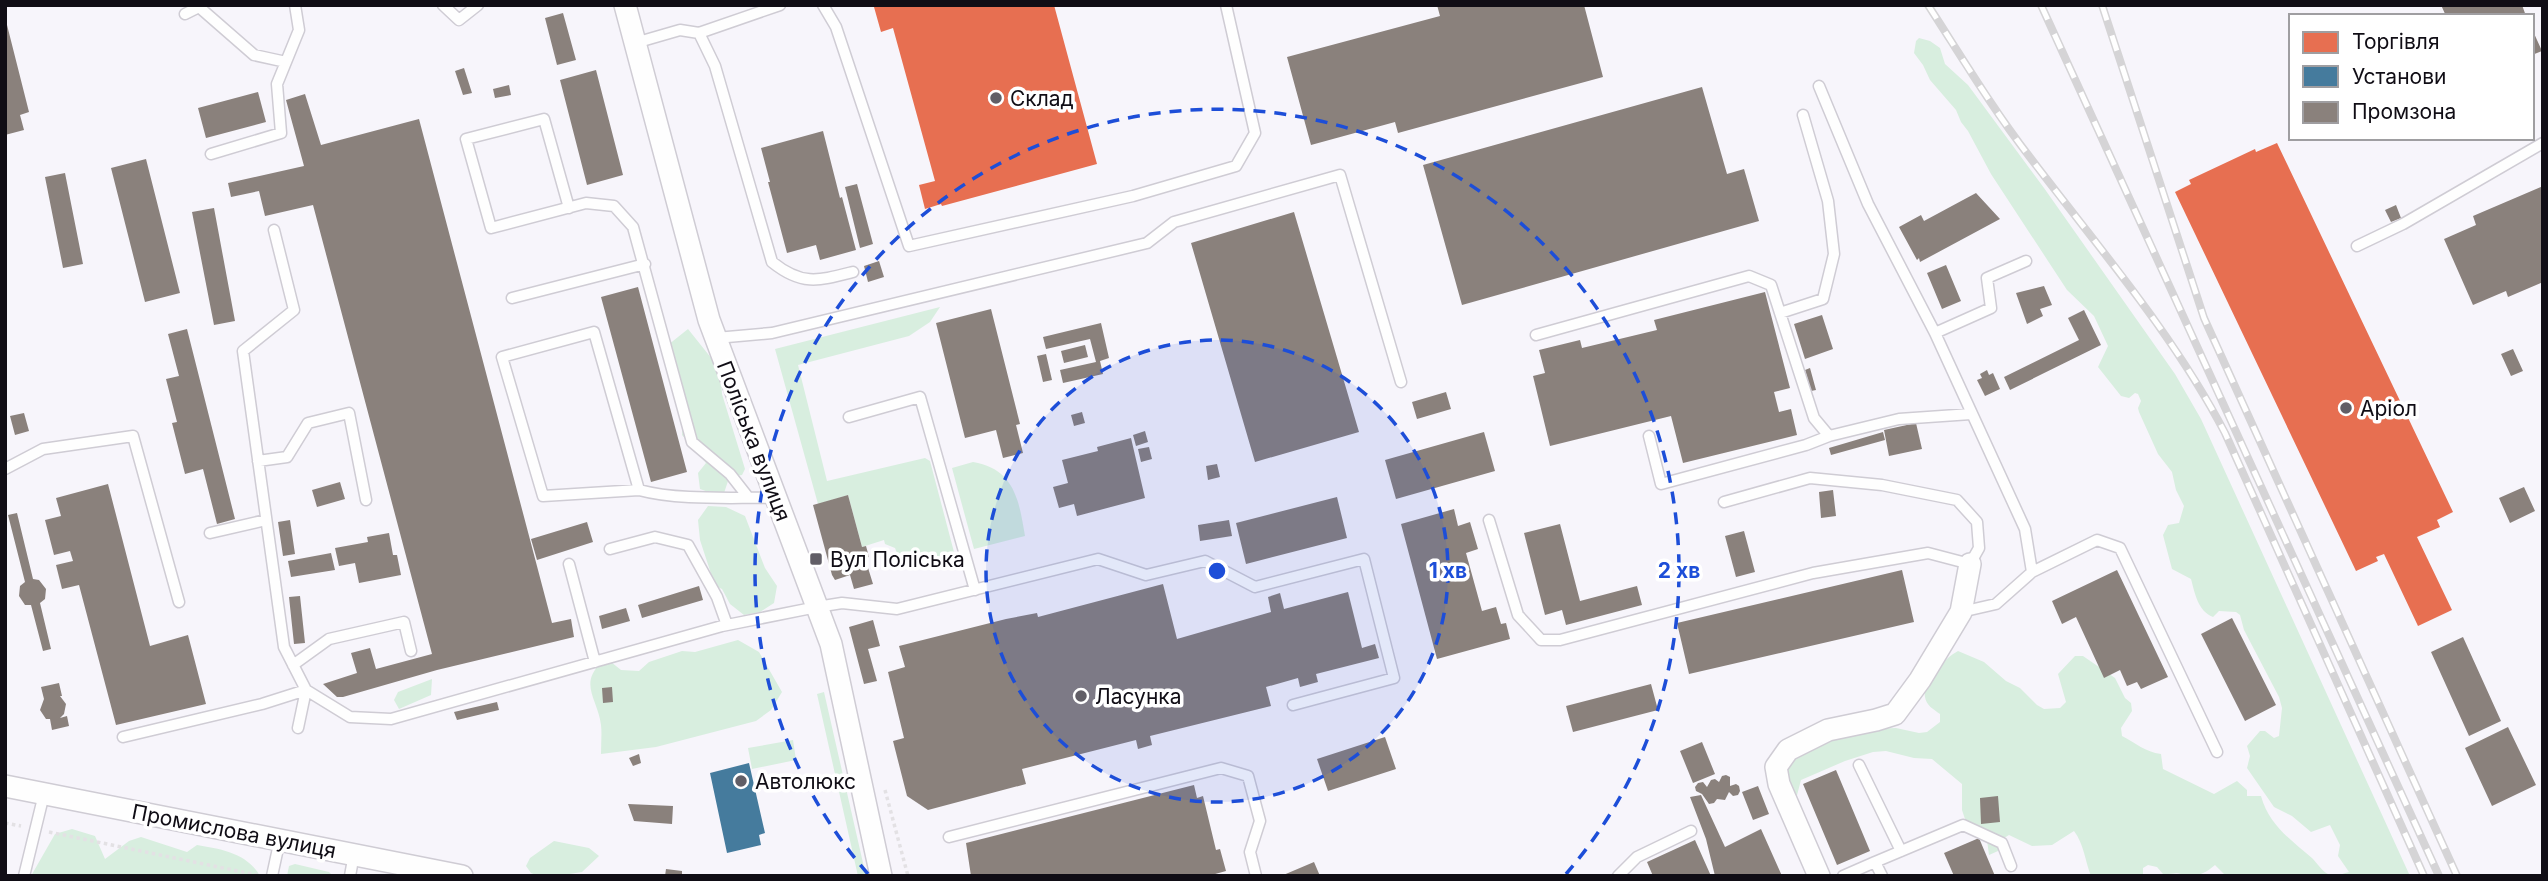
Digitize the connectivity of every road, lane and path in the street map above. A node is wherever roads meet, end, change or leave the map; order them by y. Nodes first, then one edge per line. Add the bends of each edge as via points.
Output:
1 (295, 5) edge
2 (443, 5) edge
3 (478, 5) edge
4 (625, 5) edge
5 (780, 5) edge
6 (823, 5) edge
7 (1226, 5) edge
8 (185, 14) dead end
9 (699, 33) junction
10 (635, 43) junction
11 (286, 62) junction
12 (1819, 86) dead end
13 (1803, 115) dead end
14 (2543, 143) edge
15 (211, 154) dead end
16 (569, 208) junction
17 (274, 230) dead end
18 (2357, 246) dead end
19 (2026, 261) dead end
20 (645, 264) junction
21 (853, 272) dead end
22 (512, 298) dead end
23 (1780, 313) junction
24 (1935, 333) junction
25 (1536, 335) dead end
26 (716, 338) junction
27 (1401, 382) dead end
28 (1971, 414) junction
29 (849, 418) dead end
30 (1649, 436) dead end
31 (1829, 436) junction
32 (258, 461) junction
33 (5, 469) edge
34 (639, 490) junction
35 (748, 497) junction
36 (776, 498) junction
37 (366, 500) dead end
38 (1724, 502) dead end
39 (266, 520) junction
40 (1489, 520) dead end
41 (209, 533) dead end
42 (610, 549) dead end
43 (1970, 564) junction
44 (569, 565) dead end
45 (2032, 572) junction
46 (975, 590) junction
47 (179, 602) dead end
48 (817, 607) junction
49 (1961, 612) junction
50 (727, 625) junction
51 (411, 651) dead end
52 (595, 662) junction
53 (293, 665) junction
54 (306, 690) junction
55 (1293, 705) dead end
56 (298, 727) dead end
57 (123, 737) dead end
58 (2217, 752) dead end
59 (1859, 765) dead end
60 (5, 786) edge
61 (44, 794) junction
62 (35, 828) junction
63 (1691, 831) dead end
64 (949, 837) dead end
65 (280, 839) junction
66 (1900, 851) junction
67 (354, 854) junction
68 (1875, 862) junction
69 (2011, 866) dead end
70 (1619, 875) edge
71 (24, 876) edge
72 (263, 876) edge
73 (272, 876) edge
74 (350, 876) edge
75 (462, 876) edge
76 (881, 876) edge
77 (1256, 876) edge
78 (1819, 876) edge
79 (1843, 876) edge
80 (1882, 876) edge

1 - 11 lane via 299,30
2 - 3 lane via 458,20
4 - 10 street, Поліська вулиця
5 - 9 lane
6 - 7 lane via 836,27 909,246 1133,196 1236,166 1255,133
8 - 11 lane via 199,7 254,55
9 - 10 lane via 680,30
9 - 21 lane via 715,66 772,262 789,275 818,281
10 - 26 street, Поліська вулиця
11 - 15 lane via 277,84 281,133
12 - 24 lane via 1868,204
13 - 23 lane via 1828,201 1834,254 1823,299
14 - 18 lane
16 - 16 lane via 491,228 466,139 544,119
16 - 20 lane via 586,203 614,206 633,227
17 - 32 lane via 294,310 243,351
19 - 24 lane via 1987,278 1991,308
20 - 22 lane
20 - 35 lane via 692,442 730,474
23 - 25 lane via 1771,285 1749,276
23 - 31 lane via 1814,418
24 - 28 lane
26 - 27 lane via 772,333 1147,243 1174,222 1340,175
26 - 36 street, Поліська вулиця
28 - 31 lane via 1899,419
28 - 45 lane via 2025,529
29 - 46 lane via 920,397
30 - 31 lane via 1661,484
32 - 37 lane via 287,457 308,423 349,413
32 - 39 lane
33 - 47 lane via 43,449 133,436
34 - 34 lane via 543,496 502,357 594,332
34 - 35 lane
35 - 36 lane
36 - 48 street, Поліська вулиця
38 - 43 lane via 1810,478 1882,485 1957,500 1977,522 1979,548
39 - 41 lane
39 - 53 lane via 284,647
40 - 43 lane via 1518,615 1541,639 1560,640 1826,570 1928,553
42 - 50 lane via 655,537 688,545
43 - 49 street
44 - 52 lane
45 - 49 lane via 1996,604
45 - 58 lane via 2097,540 2120,548
46 - 48 lane via 897,609 842,604
46 - 55 lane via 1098,559 1146,575 1205,561 1255,587 1364,559 1394,678
48 - 50 lane
48 - 76 street, Поліська вулиця via 831,643
49 - 78 street via 1895,714 1828,730 1788,750 1776,767
50 - 52 lane
51 - 53 lane via 404,622 329,639
52 - 54 lane via 391,719 350,717
53 - 54 lane
54 - 56 lane
54 - 57 lane
59 - 66 lane
60 - 61 street, Промислова вулиця
61 - 62 lane
61 - 65 street, Промислова вулиця
62 - 71 lane
62 - 72 path
63 - 70 lane via 1637,857
64 - 77 lane via 1221,768 1248,776 1260,821 1250,852
65 - 67 street, Промислова вулиця
65 - 73 lane
66 - 68 lane
66 - 69 lane via 1963,825 2002,843
67 - 74 lane
67 - 75 street, Промислова вулиця
68 - 79 lane
68 - 80 lane

